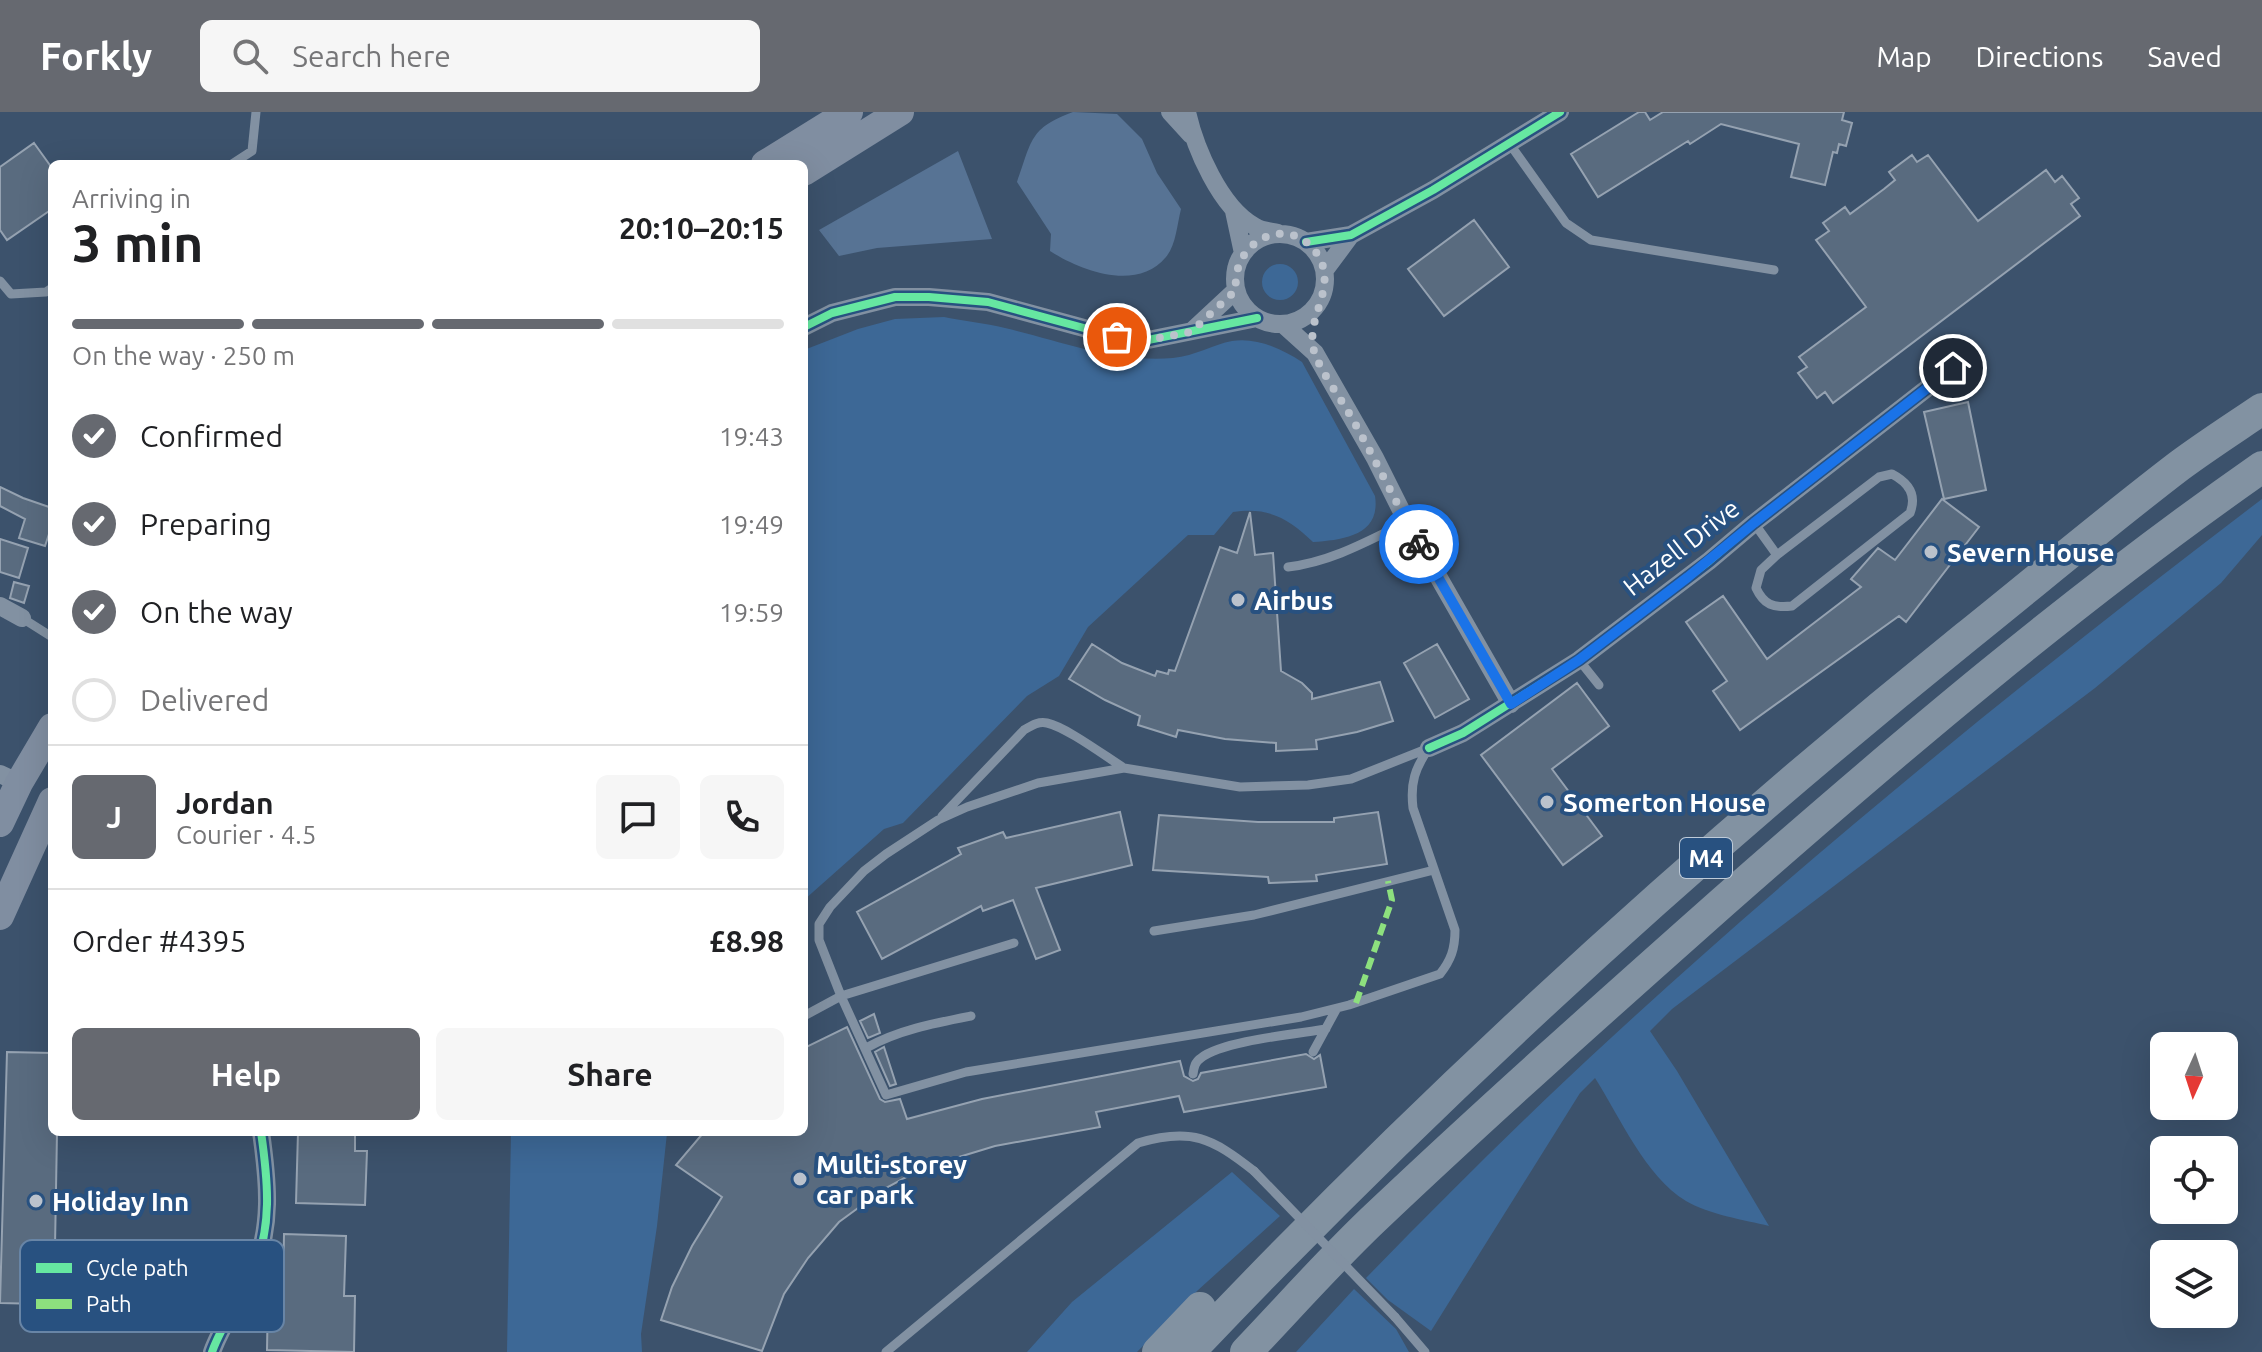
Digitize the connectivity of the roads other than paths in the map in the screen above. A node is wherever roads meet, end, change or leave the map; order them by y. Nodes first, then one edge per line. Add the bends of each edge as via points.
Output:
1 (256, 112) edge
2 (849, 112) edge
3 (900, 112) edge
4 (1170, 112) edge
5 (1187, 112) edge
6 (1560, 112) edge
7 (1192, 137) junction
8 (1509, 143) junction
9 (238, 160) edge
10 (771, 160) edge
11 (808, 170) edge
12 (1234, 211) junction
13 (1282, 234) junction
14 (1351, 235) junction
15 (1306, 242) junction
16 (1243, 253) junction
17 (1325, 270) junction
18 (1774, 270) dead end
19 (0, 281) edge
20 (1236, 290) junction
21 (48, 291) edge
22 (1322, 299) junction
23 (1257, 318) junction
24 (808, 325) edge
25 (1284, 325) junction
26 (1191, 332) junction
27 (1315, 353) junction
28 (1953, 368) dead end
29 (2262, 409) edge
30 (2262, 467) edge
31 (1407, 522) junction
32 (1754, 523) junction
33 (1777, 555) junction
34 (1288, 567) dead end
35 (0, 606) edge
36 (22, 618) joint
37 (48, 634) edge
38 (1579, 660) junction
39 (1599, 685) dead end
40 (1511, 704) junction
41 (48, 732) edge
42 (1429, 748) junction
43 (1124, 768) junction
44 (9, 778) edge
45 (48, 810) edge
46 (938, 820) junction
47 (0, 823) edge
48 (1434, 870) junction
49 (0, 916) edge
50 (1154, 931) dead end
51 (1014, 943) dead end
52 (841, 996) junction
53 (1337, 1008) junction
54 (808, 1013) edge
55 (971, 1016) dead end
56 (1518, 1026) junction
57 (1326, 1029) junction
58 (866, 1048) junction
59 (1313, 1052) dead end
60 (1193, 1074) dead end
61 (1479, 1122) junction
62 (262, 1136) edge
63 (264, 1240) edge
64 (219, 1332) edge
65 (212, 1352) edge
66 (886, 1352) edge
67 (1158, 1352) edge
68 (1189, 1352) edge
69 (1246, 1352) edge
70 (1277, 1352) edge
71 (1425, 1352) edge

1 - 9 lane via 252,151
2 - 10 main road
3 - 11 main road
4 - 7 street
5 - 7 street
6 - 8 street
7 - 12 street
8 - 14 street
8 - 18 lane via 1566,223 1591,240
12 - 13 street via 1255,228
12 - 16 street
13 - 15 street
13 - 16 street via 1254,242
14 - 15 street
14 - 17 street
15 - 17 street
16 - 20 street
17 - 22 street
19 - 21 lane via 11,294
20 - 23 street
20 - 26 street
22 - 25 street via 1300,321
22 - 27 street via 1312,329
23 - 25 street
23 - 26 street
24 - 26 street via 864,304 929,297 988,302 1117,337 1148,340
25 - 27 street
27 - 31 street
28 - 32 street, Hazell Drive
29 - 56 highway, M4 via 2180,466 1859,723
30 - 61 highway, M4 via 2015,655 1806,829
31 - 34 lane via 1350,550
31 - 40 street
32 - 33 lane
32 - 38 street, Hazell Drive
33 - 33 lane via 1879,477 1892,474 1912,491 1910,513 1792,606 1775,608 1761,600 1756,588 1761,570
35 - 36 street
36 - 37 lane
38 - 39 lane
38 - 40 street, Hazell Drive
40 - 42 street, Hazell Drive
41 - 44 main road
42 - 43 lane via 1351,779 1275,787 1211,783
42 - 48 lane via 1415,769 1411,792
43 - 46 lane via 1038,783
43 - 46 lane via 1059,728 1036,723
44 - 47 main road
45 - 49 main road
46 - 52 lane via 864,871 819,924 819,940
48 - 50 lane via 1254,915
48 - 53 lane via 1455,930 1449,962 1440,974 1419,983
51 - 52 lane
52 - 54 lane
52 - 58 lane
53 - 57 lane
53 - 58 lane via 966,1072 886,1095
55 - 58 lane via 881,1039
56 - 67 highway, M4 via 1255,1252
56 - 68 highway, M4 via 1277,1259
57 - 59 lane
57 - 60 lane via 1221,1049 1202,1056
61 - 69 highway, M4 via 1375,1217
61 - 70 highway, M4
62 - 63 street via 268,1183
64 - 65 street
66 - 71 lane, bridge via 1138,1143 1194,1136 1224,1148 1254,1171

